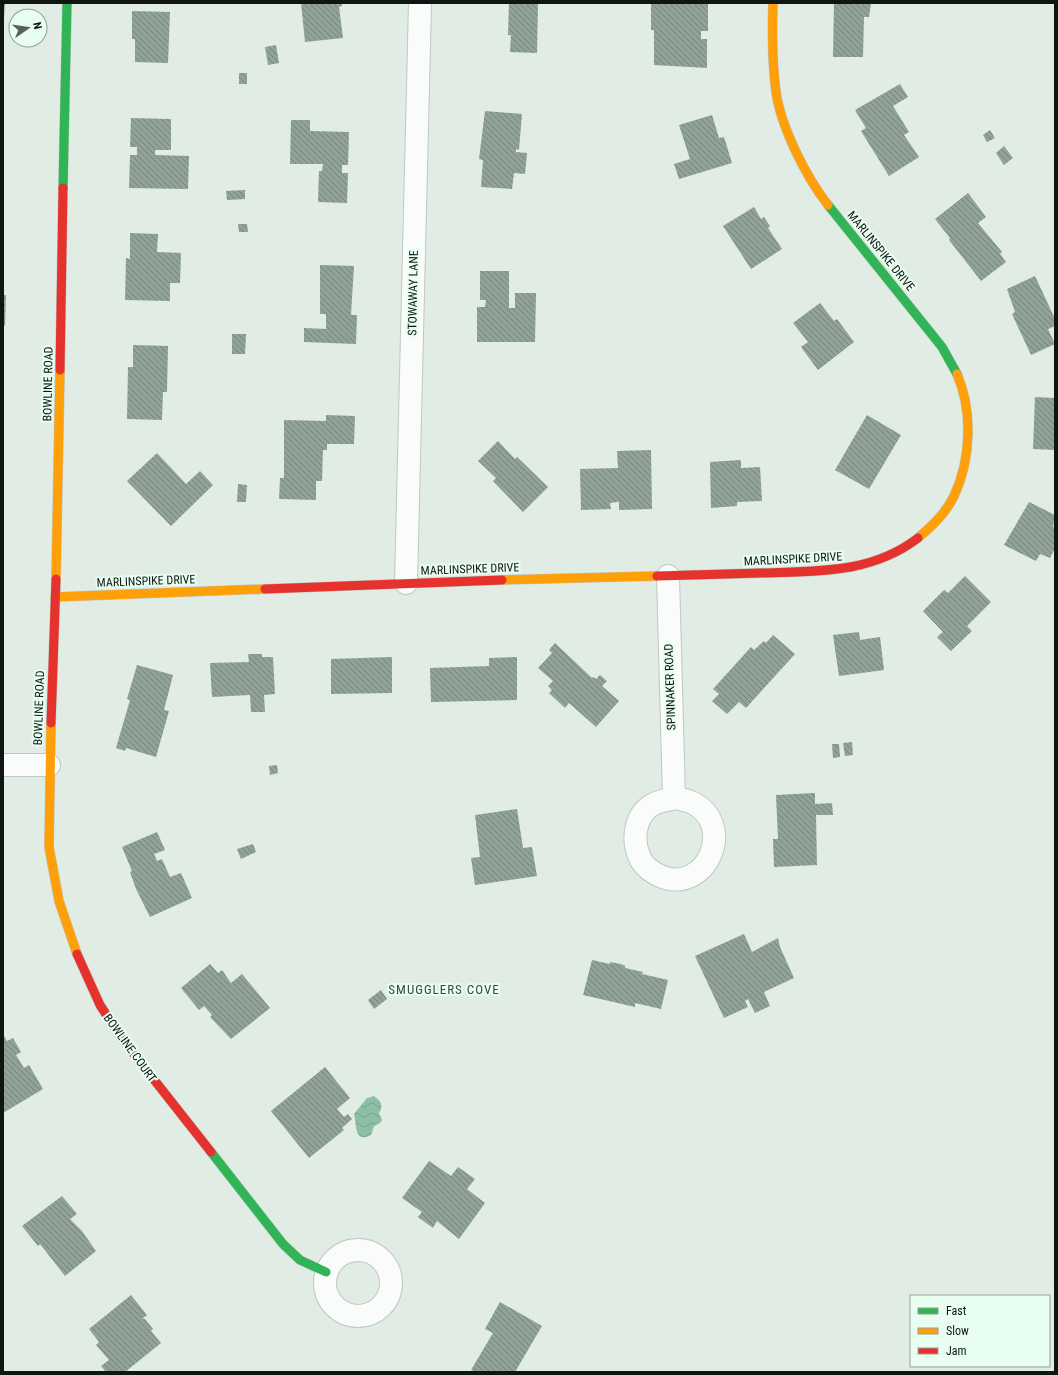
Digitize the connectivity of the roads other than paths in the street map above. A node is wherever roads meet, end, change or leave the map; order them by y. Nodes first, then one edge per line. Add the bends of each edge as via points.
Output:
1 (67, 3) edge
2 (420, 3) edge
3 (773, 3) edge
4 (668, 576) junction
5 (406, 583) junction
6 (55, 597) junction
7 (3, 765) edge
8 (49, 765) junction
9 (674, 798) dead end
10 (326, 1272) dead end

1 - 6 street, BOWLINE ROAD
2 - 5 street, STOWAWAY LANE
3 - 4 street, MARLINSPIKE DRIVE via 772,44 776,93 798,155 816,189 942,347 959,376 966,401 967,432 961,475 948,505 925,531 899,551 870,564 834,571
4 - 5 street, MARLINSPIKE DRIVE
4 - 9 street, SPINNAKER ROAD
5 - 6 street, MARLINSPIKE DRIVE
6 - 8 street, BOWLINE ROAD
7 - 8 street
8 - 10 street, BOWLINE COURT via 50,847 59,901 73,945 100,1005 122,1039 283,1244 300,1260

